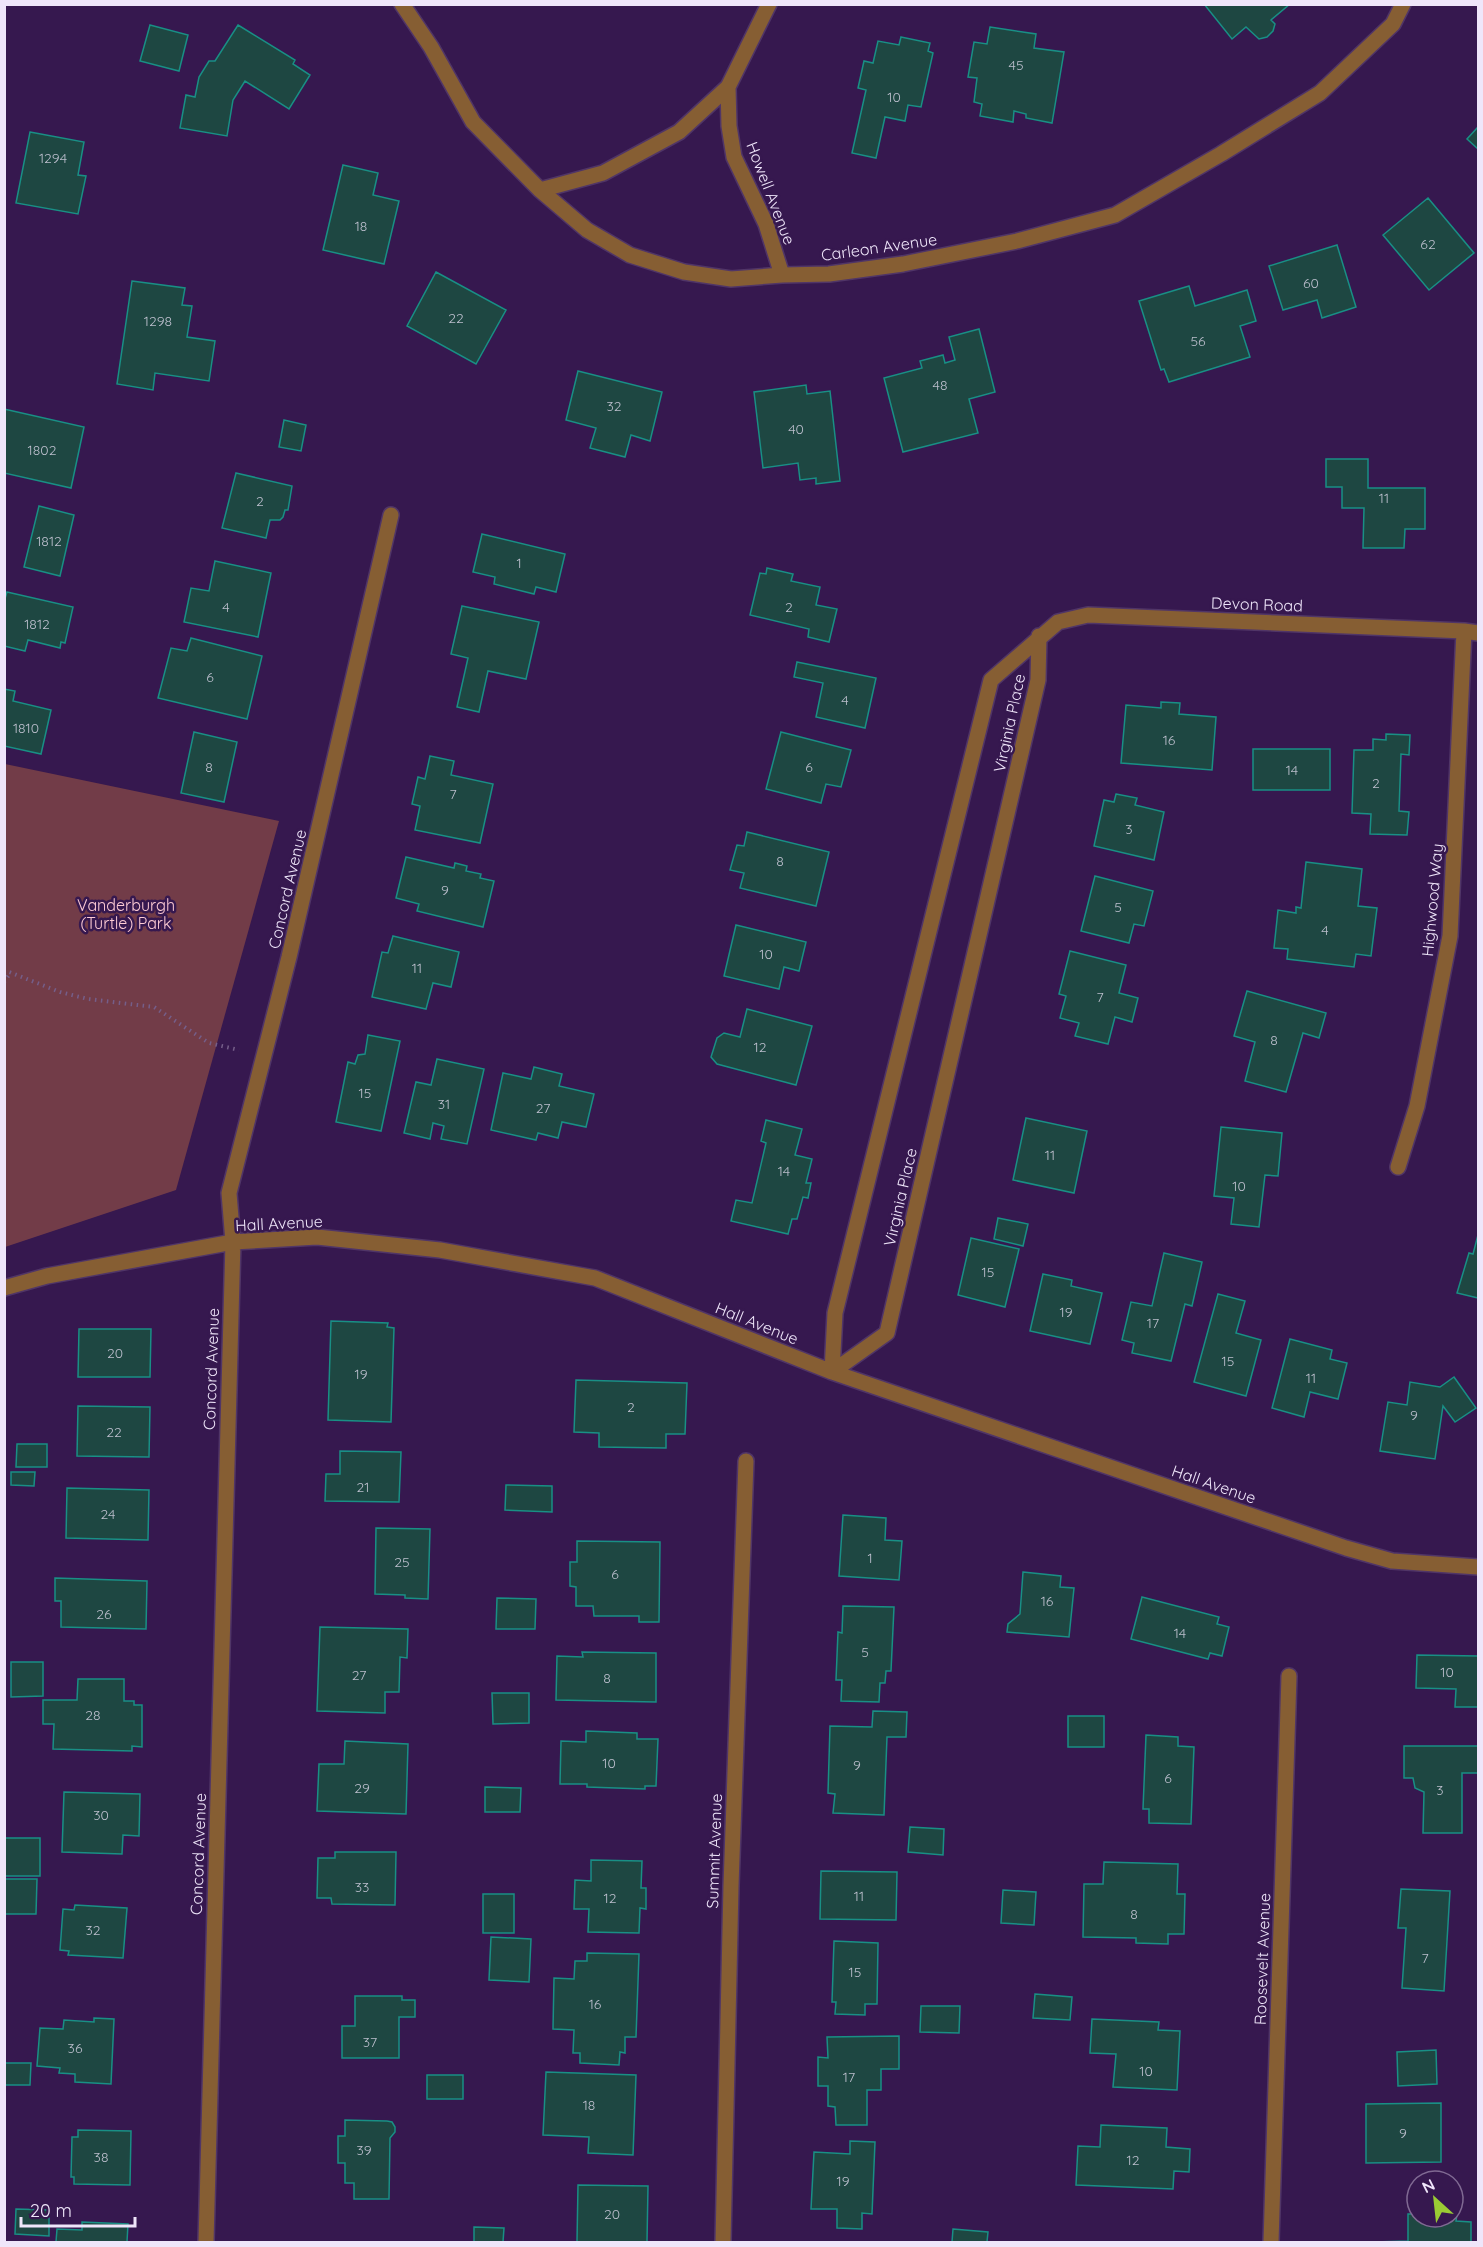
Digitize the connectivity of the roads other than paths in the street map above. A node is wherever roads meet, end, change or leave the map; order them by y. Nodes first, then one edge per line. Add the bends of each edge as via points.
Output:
1 (402, 4) edge
2 (769, 4) edge
3 (1403, 4) edge
4 (728, 87) junction
5 (540, 190) junction
6 (783, 275) junction
7 (391, 515) dead end
8 (1471, 632) edge
9 (1040, 636) junction
10 (1398, 1167) dead end
11 (233, 1242) junction
12 (4, 1288) edge
13 (832, 1372) junction
14 (746, 1461) dead end
15 (1479, 1567) edge
16 (1289, 1676) dead end
17 (206, 2242) edge
18 (723, 2242) edge
19 (1271, 2242) edge

1 - 5 street, Carleon Avenue via 473,122
2 - 4 street, Howell Avenue
3 - 6 street, Carleon Avenue via 1393,24 1320,93 1115,215 1017,241 903,264 829,274
4 - 5 street, Howell Avenue via 679,132 645,152 603,173
4 - 6 street, Howell Avenue via 734,157 766,224
5 - 6 street, Carleon Avenue via 588,230 630,255 684,272 731,279
7 - 11 street, Concord Avenue via 290,957 228,1193
8 - 9 street, Devon Road via 1088,615 1058,622
8 - 10 street, Highwood Way via 1450,936 1417,1106
9 - 13 street, Virginia Place via 991,680 836,1313
9 - 13 street, Virginia Place via 1038,680 887,1333
11 - 12 street, Hall Avenue via 47,1276
11 - 13 street, Hall Avenue via 317,1237 440,1250 595,1278
11 - 17 street, Concord Avenue
13 - 15 street, Hall Avenue via 1346,1548 1392,1561
14 - 18 street, Summit Avenue
16 - 19 street, Roosevelt Avenue

